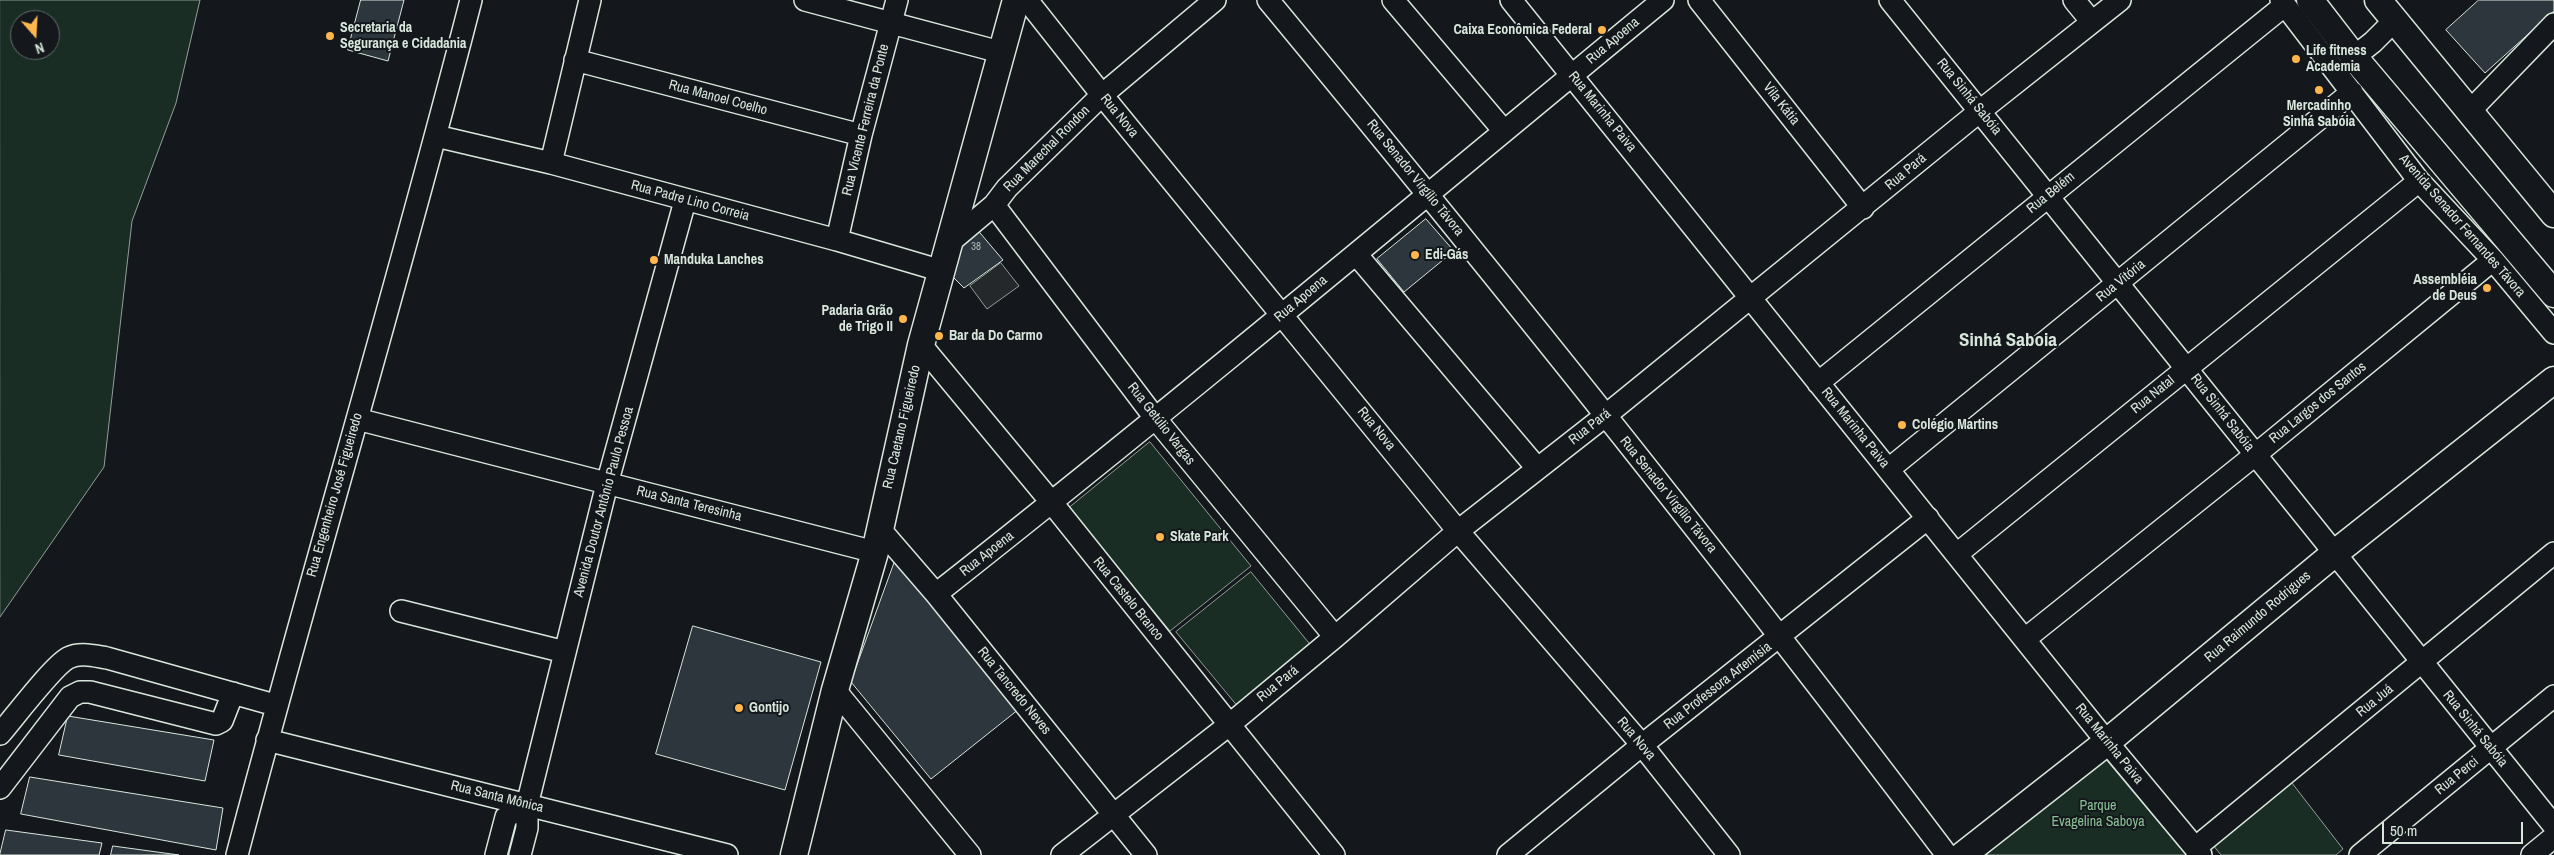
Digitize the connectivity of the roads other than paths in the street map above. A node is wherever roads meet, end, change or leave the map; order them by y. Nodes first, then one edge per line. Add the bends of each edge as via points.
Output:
1 (471, 0) edge
2 (590, 0) edge
3 (805, 0) edge
4 (897, 0) edge
5 (1016, 0) edge
6 (1027, 0) edge
7 (1215, 0) edge
8 (1268, 0) edge
9 (1393, 0) edge
10 (1511, 0) edge
11 (1663, 0) edge
12 (1699, 0) edge
13 (1890, 0) edge
14 (2074, 0) edge
15 (2120, 0) edge
16 (2292, 2) edge
17 (2387, 9) edge
18 (891, 22) junction
19 (2092, 22) junction
20 (2554, 24) edge
21 (1000, 52) junction
22 (2354, 57) junction
23 (575, 60) junction
24 (1572, 75) junction
25 (2352, 92) junction
26 (1102, 95) junction
27 (1980, 111) junction
28 (2470, 112) junction
29 (1504, 131) junction
30 (861, 135) junction
31 (436, 136) junction
32 (551, 163) junction
33 (2419, 181) junction
34 (1428, 194) junction
35 (2049, 195) junction
36 (685, 201) junction
37 (994, 205) junction
38 (1863, 208) junction
39 (2554, 214) edge
40 (836, 240) junction
41 (950, 242) junction
42 (1356, 254) junction
43 (2493, 260) junction
44 (942, 272) junction
45 (2118, 283) junction
46 (2554, 294) edge
47 (1750, 298) junction
48 (1282, 314) junction
49 (2554, 333) edge
50 (920, 345) junction
51 (2187, 368) junction
52 (2554, 380) edge
53 (1818, 383) junction
54 (1605, 416) junction
55 (1155, 418) junction
56 (357, 419) junction
57 (2255, 455) junction
58 (1537, 468) junction
59 (1889, 469) junction
60 (607, 484) junction
61 (1052, 503) junction
62 (1928, 518) junction
63 (1458, 531) junction
64 (877, 540) junction
65 (2335, 553) junction
66 (2554, 553) edge
67 (1957, 554) junction
68 (936, 594) junction
69 (401, 611) dead end
70 (1782, 636) junction
71 (1335, 637) junction
72 (2025, 639) junction
73 (565, 652) junction
74 (2422, 662) junction
75 (835, 690) junction
76 (233, 693) junction
77 (2554, 696) edge
78 (276, 704) junction
79 (1229, 725) junction
80 (0, 734) edge
81 (267, 740) junction
82 (2107, 742) junction
83 (1642, 745) junction
84 (2491, 748) junction
85 (0, 788) edge
86 (527, 804) junction
87 (1112, 814) junction
88 (2554, 826) edge
89 (2554, 837) edge
90 (2198, 851) edge
91 (1727, 854) edge
92 (236, 855) edge
93 (496, 855) edge
94 (520, 855) edge
95 (727, 855) edge
96 (794, 855) edge
97 (970, 855) edge
98 (1062, 855) edge
99 (1146, 855) edge
100 (1334, 855) edge
101 (1508, 855) edge
102 (1947, 855) edge
103 (1963, 855) edge
104 (2360, 855) edge
105 (2532, 855) edge

1 - 31 street, Rua Engenheiro José Figueiredo
2 - 23 street
3 - 18 street
4 - 18 street, Rua Vicente Ferreira da Ponte
5 - 21 main road, Rua Caetano Figueiredo
6 - 26 street, Rua Nova
7 - 26 street, Rua Marechal Rondon
8 - 34 street, Rua Senador Virgílio Távora
9 - 29 street
10 - 24 street, Rua Marinha Paiva
11 - 24 street, Rua Apoena
12 - 38 street, Vila Kátia
13 - 27 street, Rua Sinhá Sabóia
14 - 19 street
15 - 19 street, Rua Pará
16 - 22 main road, Avenida Senador Fernandes Távora
16 - 25 street, Avenida Senador Fernandes Távora
16 - 35 street, Rua Belém
17 - 22 street via 2373,42
17 - 28 main road
18 - 21 street
18 - 30 street, Rua Vicente Ferreira da Ponte
19 - 27 street, Rua Pará
20 - 28 street
21 - 41 main road, Rua Caetano Figueiredo
22 - 46 main road, Avenida Senador Fernandes Távora
23 - 30 street, Rua Manoel Coelho
23 - 32 street
24 - 29 street, Rua Apoena
24 - 47 street, Rua Marinha Paiva
25 - 33 street, Avenida Senador Fernandes Távora
25 - 45 street, Rua Vitória
26 - 37 street, Rua Marechal Rondon via 1007,188
26 - 48 street, Rua Nova
27 - 35 street, Rua Sinhá Sabóia
27 - 38 street, Rua Pará
28 - 39 main road
29 - 34 street, Rua Apoena
30 - 40 street, Rua Vicente Ferreira da Ponte
31 - 32 street, Rua Padre Lino Correia
31 - 56 street, Rua Engenheiro José Figueiredo
32 - 36 street, Rua Padre Lino Correia
33 - 43 street, Avenida Senador Fernandes Távora
33 - 51 street, Rua Natal
34 - 42 street, Rua Apoena
34 - 54 street, Rua Senador Virgílio Távora
35 - 45 street, Rua Sinhá Sabóia
35 - 53 street, Rua Belém
36 - 40 street, Rua Padre Lino Correia
36 - 60 street, Avenida Doutor Antônio Paulo Pessoa
37 - 41 street, Rua Marechal Rondon
37 - 55 street, Rua Getúlio Vargas
38 - 47 street, Rua Pará
40 - 44 street, Rua Padre Lino Correia
41 - 44 main road, Rua Caetano Figueiredo
42 - 48 street, Rua Apoena
42 - 58 street
43 - 49 street, Avenida Senador Fernandes Távora
43 - 57 street, Rua Largos dos Santos
44 - 50 main road, Rua Caetano Figueiredo
45 - 51 street, Rua Sinhá Sabóia
45 - 59 street, Rua Vitória
47 - 53 street, Rua Marinha Paiva
47 - 54 street, Rua Pará
48 - 55 street, Rua Apoena
48 - 63 street, Rua Nova
50 - 61 street, Rua Castelo Branco
50 - 64 main road, Rua Caetano Figueiredo
51 - 57 street, Rua Sinhá Sabóia
51 - 67 street, Rua Natal
52 - 65 main road, Rua Raimundo Rodrigues
53 - 59 street, Rua Marinha Paiva
54 - 58 street, Rua Pará
54 - 70 street, Rua Senador Virgílio Távora
55 - 61 street, Rua Apoena
55 - 71 street, Rua Getúlio Vargas
56 - 60 street, Rua Santa Teresinha
56 - 78 street, Rua Engenheiro José Figueiredo
57 - 65 street, Rua Sinhá Sabóia
57 - 72 street, Rua Largos dos Santos
58 - 63 street, Rua Pará
59 - 62 street, Rua Marinha Paiva
60 - 64 street, Rua Santa Teresinha
60 - 73 street, Avenida Doutor Antônio Paulo Pessoa
61 - 68 street, Rua Apoena
61 - 79 street, Rua Castelo Branco
62 - 67 street, Rua Marinha Paiva
62 - 70 street, Rua Professora Artemísia
63 - 71 street, Rua Pará
63 - 83 street, Rua Nova
64 - 68 street, Rua Tancredo Neves
64 - 75 main road, Rua Caetano Figueiredo
65 - 74 street, Rua Sinhá Sabóia
65 - 82 main road, Rua Raimundo Rodrigues
66 - 74 street, Rua Juá
67 - 72 street, Rua Marinha Paiva
68 - 87 street, Rua Tancredo Neves
69 - 73 street
70 - 83 street, Rua Professora Artemísia
70 - 102 street, Rua Senador Virgílio Távora
71 - 79 street, Rua Pará
72 - 82 street, Rua Marinha Paiva
73 - 86 street, Avenida Doutor Antônio Paulo Pessoa
74 - 84 street, Rua Sinhá Sabóia
74 - 90 street, Rua Juá
75 - 96 main road, Rua Caetano Figueiredo
75 - 97 street
76 - 78 street
76 - 80 street via 83,654 68,658
76 - 85 street via 222,721 216,724 80,692 70,697
77 - 84 street, Rua Perci
78 - 81 street, Rua Engenheiro José Figueiredo
79 - 87 street, Rua Pará
79 - 100 street, Rua Castelo Branco
81 - 86 street, Rua Santa Mônica
81 - 92 street, Rua Engenheiro José Figueiredo
82 - 90 street, Rua Marinha Paiva
82 - 103 main road, Rua Raimundo Rodrigues
83 - 91 street, Rua Nova
83 - 101 street, Rua Professora Artemísia
84 - 88 street, Rua Sinhá Sabóia
84 - 104 street, Rua Perci
86 - 93 street via 506,817
86 - 94 street, Avenida Doutor Antônio Paulo Pessoa via 527,828
86 - 95 street, Rua Santa Mônica
87 - 98 street, Rua Pará
87 - 99 street, Rua Tancredo Neves
89 - 105 street

